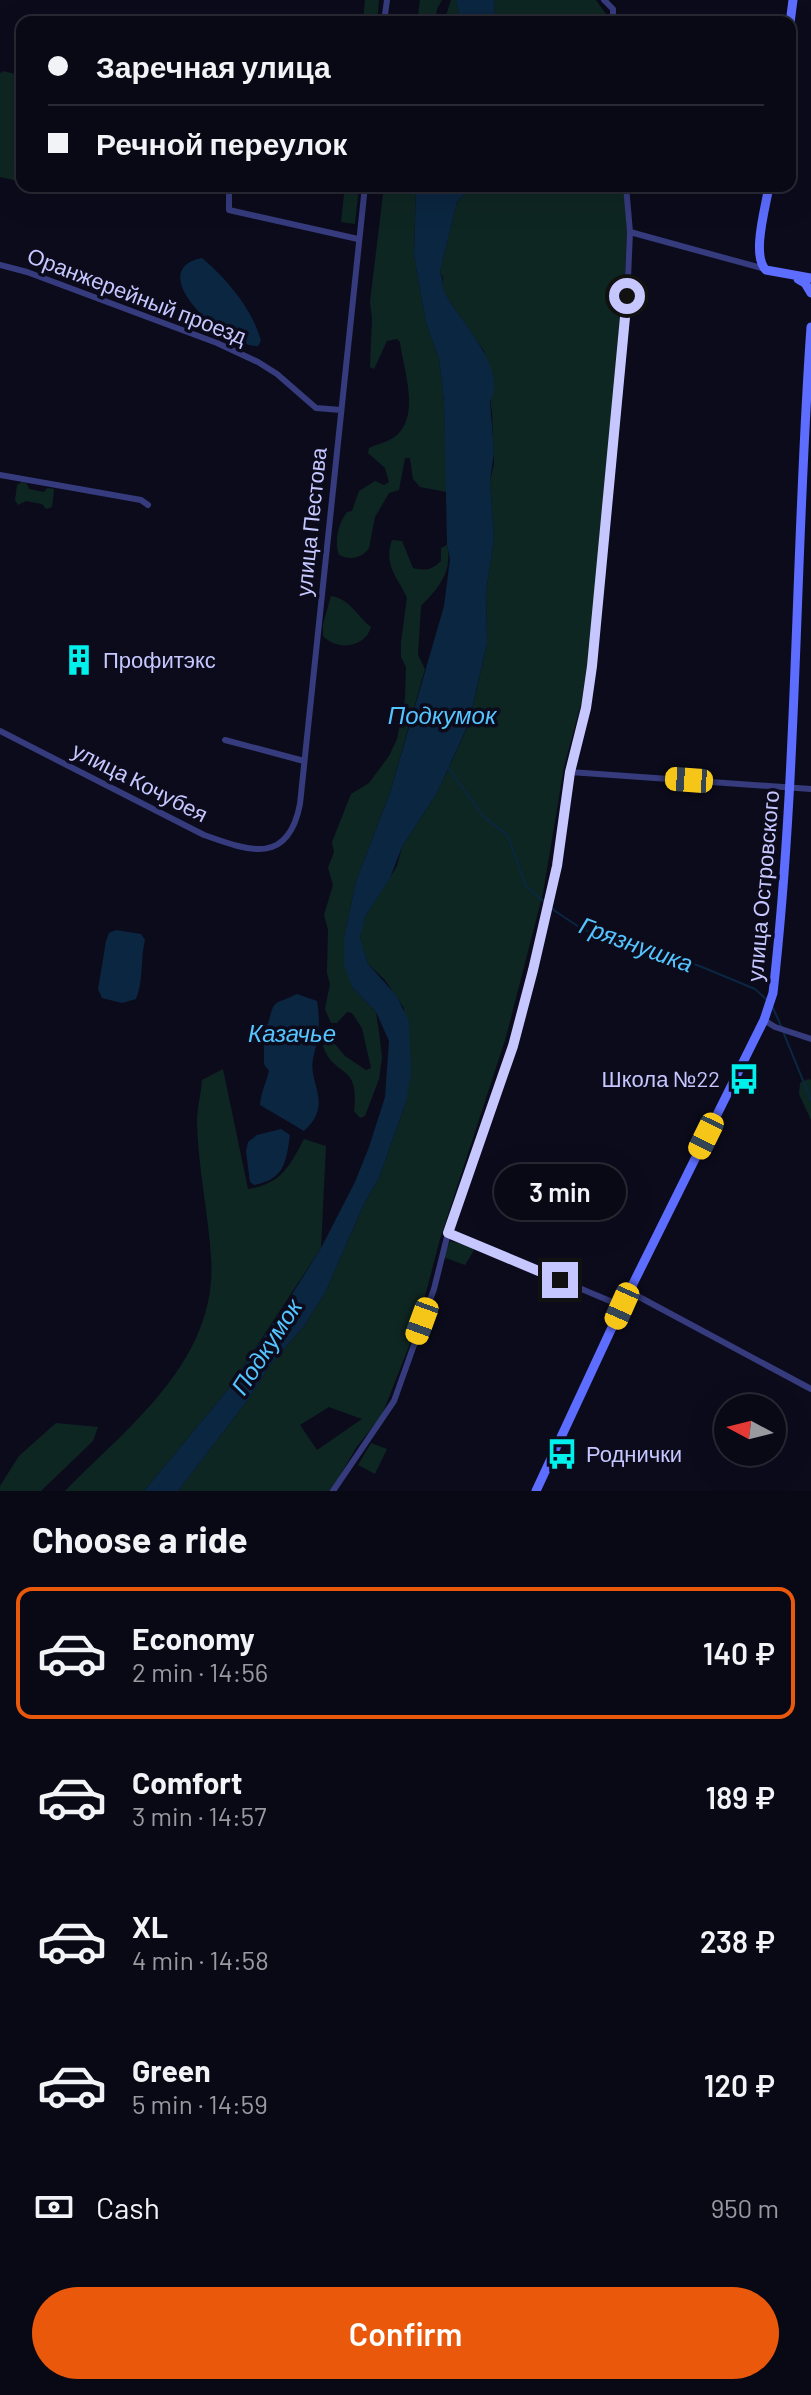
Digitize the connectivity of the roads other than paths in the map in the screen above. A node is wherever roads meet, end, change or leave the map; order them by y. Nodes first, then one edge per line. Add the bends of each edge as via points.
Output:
1 (604, 0) edge
2 (619, 1) edge
3 (613, 9) junction
4 (613, 16) edge
5 (229, 192) edge
6 (364, 192) edge
7 (627, 192) edge
8 (768, 192) edge
9 (630, 232) junction
10 (358, 239) junction
11 (758, 252) junction
12 (746, 264) junction
13 (0, 265) edge
14 (766, 270) junction
15 (795, 277) junction
16 (811, 278) edge
17 (811, 293) edge
18 (811, 327) edge
19 (341, 410) junction
20 (807, 428) edge
21 (0, 475) edge
22 (148, 505) dead end
23 (0, 731) edge
24 (225, 740) dead end
25 (304, 761) junction
26 (570, 772) junction
27 (789, 787) junction
28 (811, 789) edge
29 (269, 850) joint
30 (765, 1017) junction
31 (811, 1042) edge
32 (448, 1233) junction
33 (630, 1292) junction
34 (622, 1306) junction
35 (811, 1389) edge
36 (333, 1491) edge
37 (536, 1491) edge

1 - 3 street
2 - 3 street
3 - 4 street
5 - 10 street via 229,210
6 - 10 street, улица Пестова
7 - 9 street
8 - 11 street
9 - 12 street
9 - 26 street via 597,626 586,708
10 - 19 street, улица Пестова
11 - 12 street
11 - 14 street
12 - 14 street
13 - 19 street, Оранжерейный проезд via 217,343 277,374 316,408
14 - 15 street
15 - 16 street
15 - 17 street
18 - 20 street, улица Островского
19 - 25 street, улица Пестова
20 - 27 street, улица Островского
21 - 22 street
23 - 29 street, улица Кочубея via 204,835 240,848
24 - 25 street
25 - 29 street, улица Пестова via 297,819 283,842
26 - 27 street
26 - 32 street via 557,866 513,1046
27 - 28 street
27 - 30 street, улица Островского via 773,993
30 - 31 street via 775,1027
30 - 33 street, улица Островского
32 - 34 street
32 - 36 street via 394,1401
33 - 34 street, улица Островского
33 - 35 street
34 - 37 street, улица Островского

